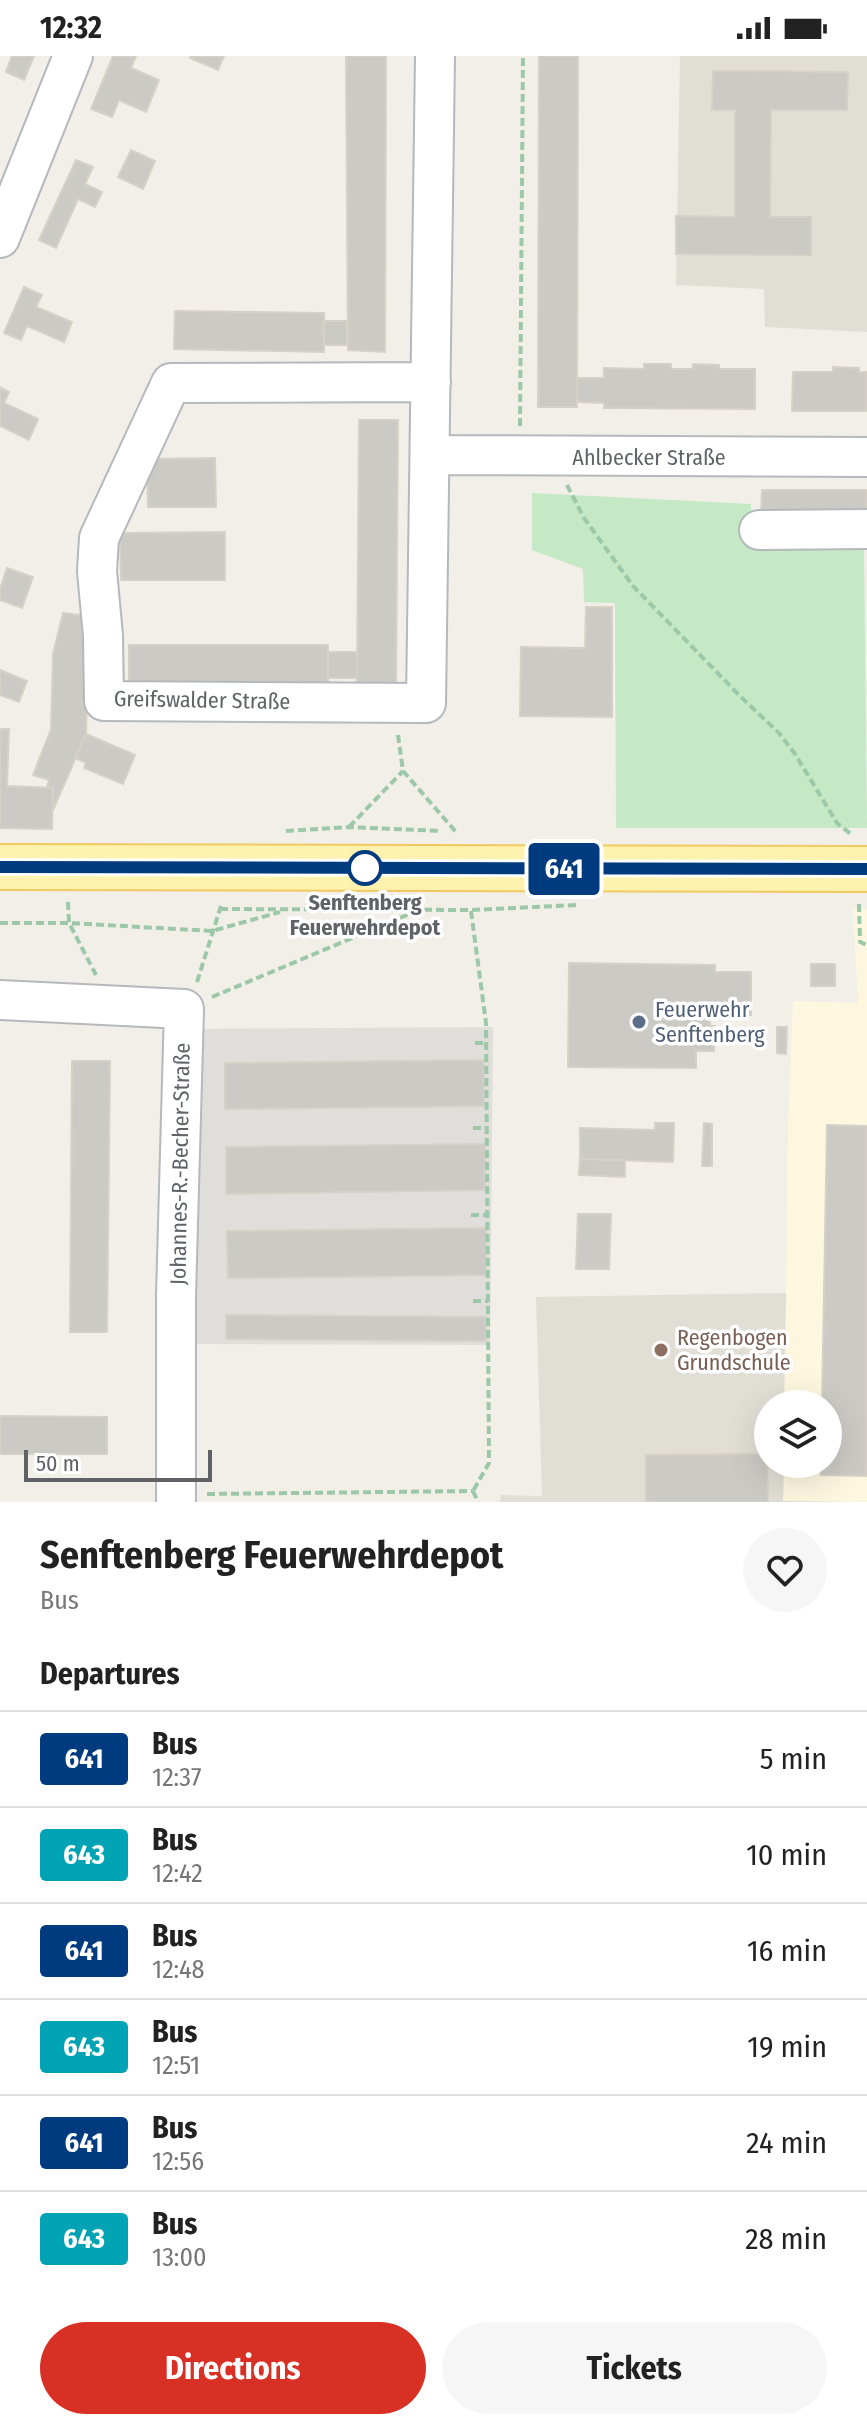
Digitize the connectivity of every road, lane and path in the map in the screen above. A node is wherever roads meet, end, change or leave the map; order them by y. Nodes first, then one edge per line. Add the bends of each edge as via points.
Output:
1 (73, 56) edge
2 (435, 56) edge
3 (523, 56) edge
4 (0, 238) edge
5 (431, 382) junction
6 (431, 455) junction
7 (520, 456) junction
8 (566, 457) junction
9 (867, 457) edge
10 (867, 529) edge
11 (759, 530) dead end
12 (349, 827) dead end
13 (456, 832) dead end
14 (0, 867) edge
15 (859, 868) edge
16 (68, 898) dead end
17 (223, 900) dead end
18 (220, 909) junction
19 (471, 910) dead end
20 (286, 911) junction
21 (0, 923) edge
22 (69, 923) junction
23 (212, 931) junction
24 (867, 945) edge
25 (0, 1000) edge
26 (111, 1005) junction
27 (184, 1009) junction
28 (475, 1043) dead end
29 (486, 1043) junction
30 (473, 1128) dead end
31 (487, 1128) junction
32 (471, 1215) dead end
33 (487, 1215) junction
34 (473, 1301) dead end
35 (488, 1301) junction
36 (473, 1491) junction
37 (176, 1498) edge
38 (478, 1502) edge

1 - 4 street
2 - 5 street, Greifswalder Straße
3 - 7 path
5 - 6 street, Greifswalder Straße
5 - 6 street, Greifswalder Straße via 171,383 99,538 104,701 426,703
6 - 7 street, Ahlbecker Straße
7 - 8 street, Ahlbecker Straße
8 - 9 street, Ahlbecker Straße
8 - 15 path via 568,489 584,518 633,586 779,733 837,823
10 - 11 street
12 - 13 path via 403,771
14 - 15 main road
15 - 24 path via 860,942
16 - 22 path
17 - 18 path
18 - 20 path
18 - 23 path
19 - 29 path
20 - 23 path
20 - 27 path via 418,910
21 - 22 path
22 - 23 path
22 - 26 path
23 - 27 path
25 - 26 street
26 - 27 street
27 - 37 street, Johannes-R.-Becher-Straße
28 - 29 path
29 - 31 path
30 - 31 path
31 - 33 path
32 - 33 path
33 - 35 path
34 - 35 path
35 - 36 path via 489,1463
36 - 37 path
36 - 38 path

